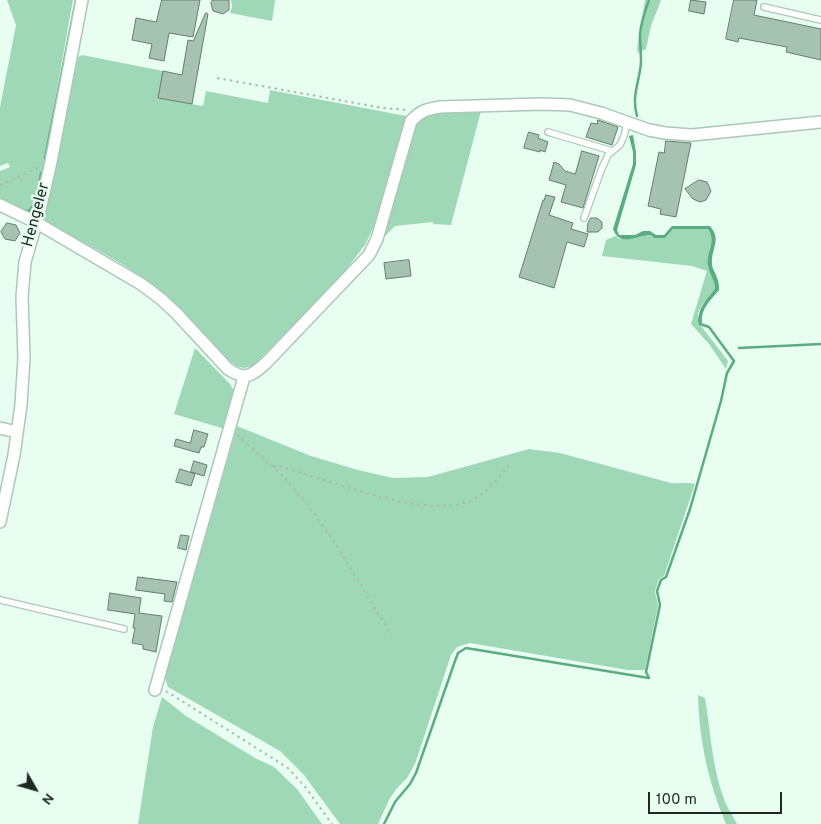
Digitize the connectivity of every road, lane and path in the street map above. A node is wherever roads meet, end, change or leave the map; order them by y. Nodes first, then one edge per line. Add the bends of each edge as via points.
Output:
1 (82, 0) edge
2 (764, 7) dead end
3 (821, 20) edge
4 (217, 78) dead end
5 (419, 113) junction
6 (821, 121) edge
7 (626, 123) junction
8 (548, 132) dead end
9 (612, 151) junction
10 (51, 162) junction
11 (0, 185) edge
12 (0, 205) edge
13 (584, 218) dead end
14 (37, 223) junction
15 (244, 377) junction
16 (0, 428) edge
17 (230, 429) junction
18 (17, 432) junction
19 (510, 464) dead end
20 (273, 466) junction
21 (0, 522) edge
22 (0, 600) edge
23 (124, 629) dead end
24 (392, 635) dead end
25 (157, 686) joint
26 (332, 824) edge

1 - 10 street, Hengeler
2 - 3 lane
4 - 5 path
5 - 7 street via 440,107 570,105
5 - 15 street via 408,130 377,239 369,255 266,363
6 - 7 street via 692,135 665,133
7 - 9 lane via 624,136
8 - 9 lane
9 - 13 lane via 602,168
10 - 11 path
10 - 14 street, Hengeler
12 - 14 street
14 - 15 street via 161,298 228,369
14 - 18 street, Hengeler via 22,280 23,379
15 - 17 street
16 - 18 street
17 - 20 path
17 - 25 street
18 - 21 street, Hengeler
19 - 20 path via 476,498 462,504 428,506
20 - 24 path via 316,516
22 - 23 lane
25 - 26 path via 288,768

